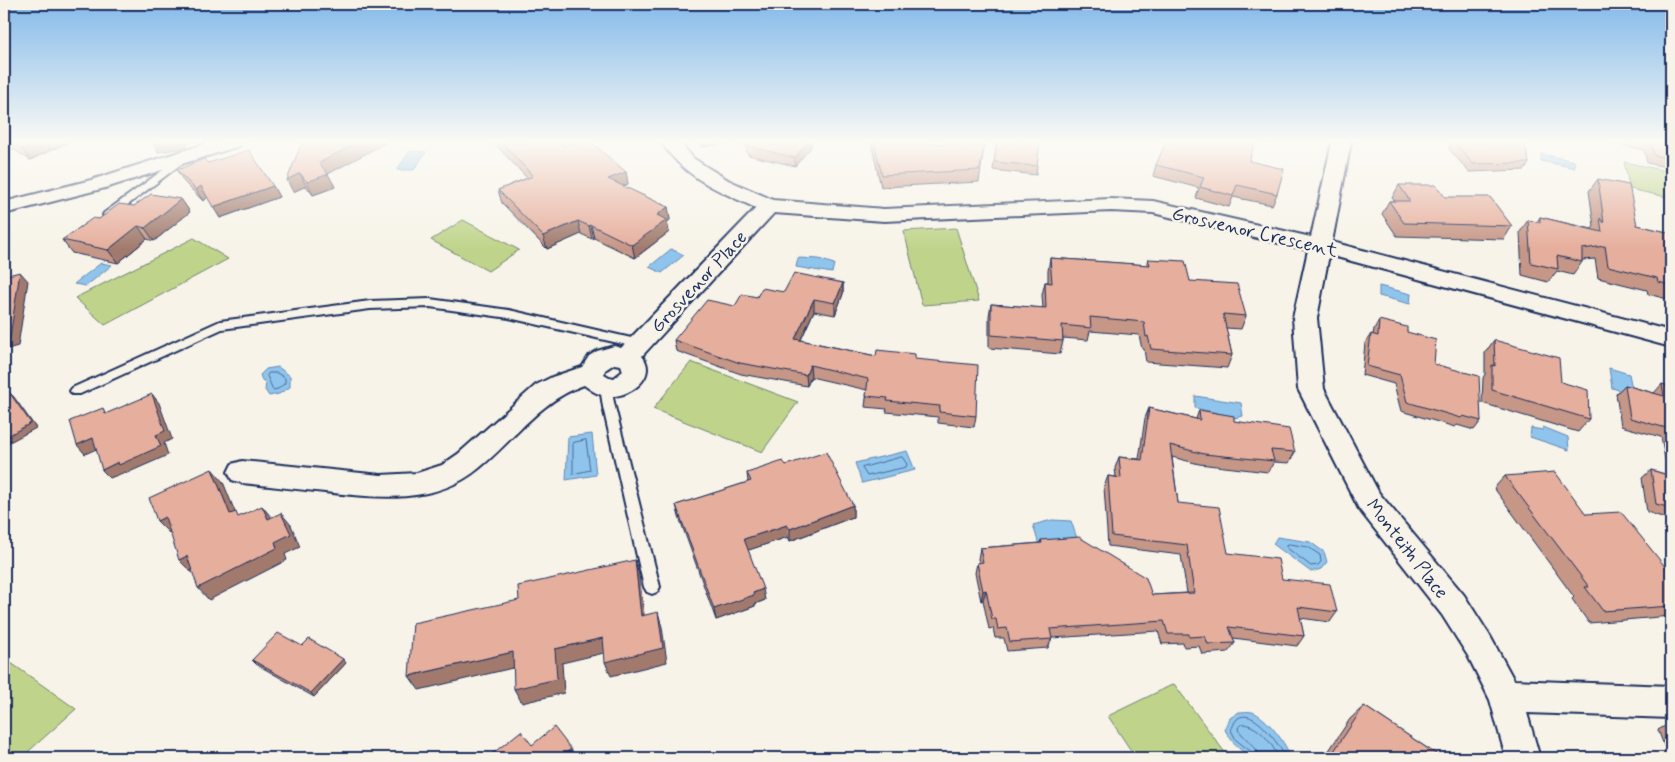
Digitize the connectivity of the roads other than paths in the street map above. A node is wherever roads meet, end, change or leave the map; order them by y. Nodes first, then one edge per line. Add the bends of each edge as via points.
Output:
1 (120, 178) edge
2 (157, 178) edge
3 (711, 178) edge
4 (1334, 178) edge
5 (769, 206) junction
6 (4, 208) edge
7 (102, 219) edge
8 (1320, 246) junction
9 (1671, 338) edge
10 (634, 350) junction
11 (599, 380) junction
12 (76, 391) dead end
13 (242, 472) dead end
14 (652, 587) dead end
15 (1505, 696) junction
16 (1671, 702) edge
17 (1523, 758) edge

1 - 6 street
2 - 7 lane
3 - 5 street, Grosvenor Crescent
4 - 8 street, Monteith Place
5 - 8 street, Grosvenor Crescent via 884,215 1130,205 1153,207
5 - 10 street, Grosvenor Place
8 - 9 street, Grosvenor Crescent
8 - 15 street, Monteith Place via 1305,318 1311,389 1369,501 1453,604
10 - 11 street via 596,363
10 - 12 lane via 509,314 430,303 370,305 220,325
11 - 13 street via 561,383 545,392 468,462 425,483 384,488
11 - 14 lane via 609,407
15 - 16 street
15 - 17 street, Monteith Place

